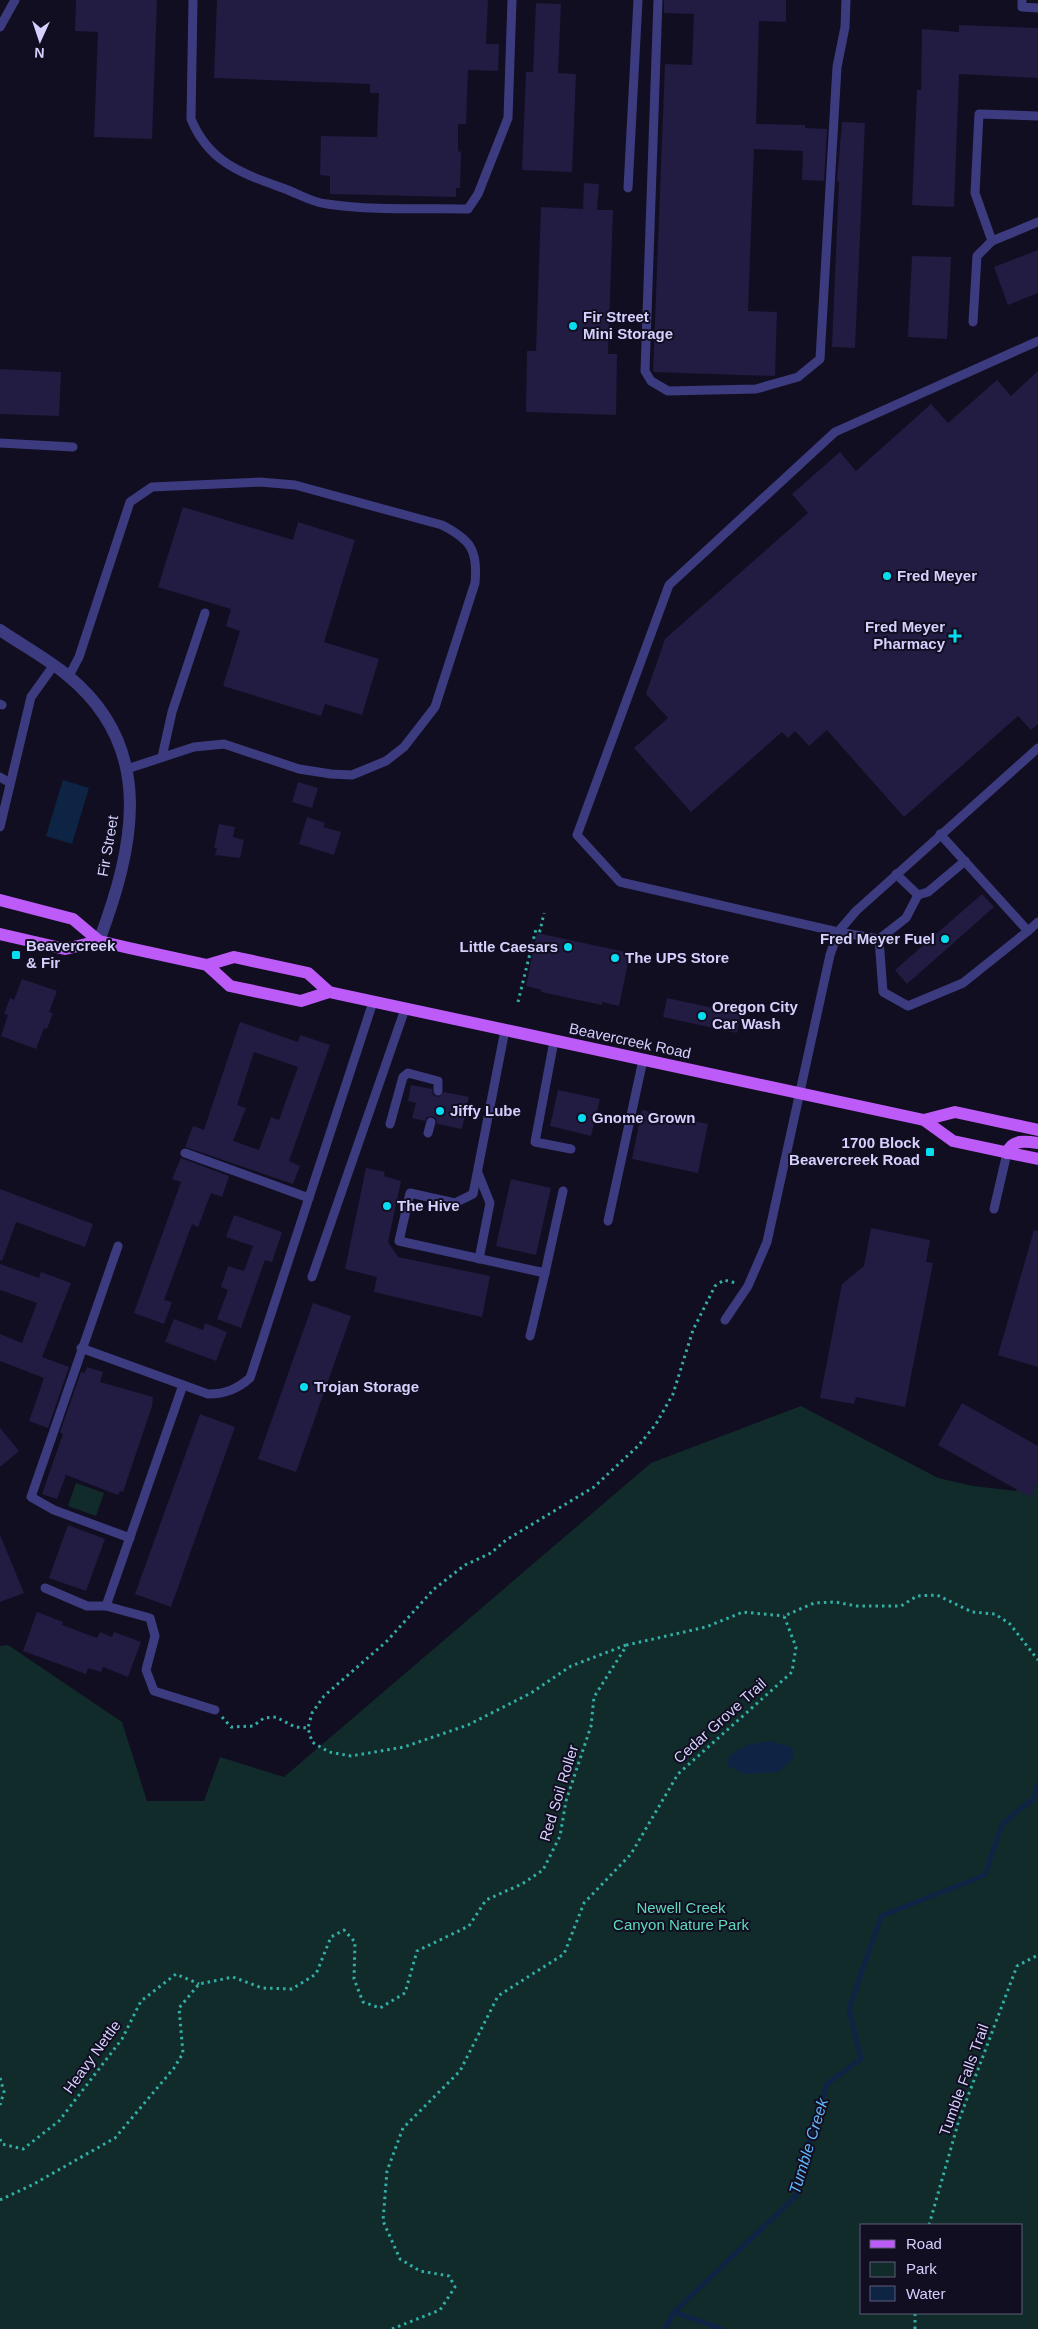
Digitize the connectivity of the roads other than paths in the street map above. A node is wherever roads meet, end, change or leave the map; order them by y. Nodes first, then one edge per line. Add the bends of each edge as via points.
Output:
1 (15, 0) edge
2 (194, 0) edge
3 (512, 0) edge
4 (638, 0) edge
5 (658, 0) edge
6 (846, 0) edge
7 (1022, 0) edge
8 (1038, 8) edge
9 (0, 27) edge
10 (1038, 116) edge
11 (628, 188) dead end
12 (1038, 222) edge
13 (992, 241) junction
14 (973, 322) dead end
15 (1038, 341) edge
16 (0, 443) edge
17 (73, 447) dead end
18 (205, 613) dead end
19 (0, 630) edge
20 (54, 665) junction
21 (68, 676) junction
22 (1038, 748) edge
23 (162, 757) junction
24 (127, 769) junction
25 (0, 777) edge
26 (10, 783) junction
27 (0, 827) edge
28 (940, 834) junction
29 (964, 861) junction
30 (896, 874) junction
31 (918, 895) junction
32 (0, 900) edge
33 (1038, 922) edge
34 (1028, 931) junction
35 (838, 932) junction
36 (0, 934) edge
37 (878, 939) junction
38 (99, 941) junction
39 (206, 966) junction
40 (329, 992) junction
41 (374, 1002) junction
42 (405, 1009) junction
43 (506, 1030) junction
44 (554, 1041) junction
45 (644, 1060) junction
46 (438, 1091) dead end
47 (799, 1094) junction
48 (924, 1120) junction
49 (431, 1122) dead end
50 (390, 1124) dead end
51 (1038, 1130) edge
52 (428, 1133) dead end
53 (1038, 1143) edge
54 (571, 1149) dead end
55 (185, 1153) dead end
56 (1007, 1153) junction
57 (1038, 1159) edge
58 (478, 1172) junction
59 (563, 1190) dead end
60 (309, 1198) junction
61 (994, 1209) dead end
62 (608, 1221) dead end
63 (118, 1246) dead end
64 (479, 1259) junction
65 (544, 1273) junction
66 (312, 1277) dead end
67 (725, 1320) dead end
68 (530, 1336) dead end
69 (81, 1348) junction
70 (183, 1385) junction
71 (130, 1538) junction
72 (45, 1588) dead end
73 (106, 1606) junction
74 (215, 1710) road end

1 - 9 lane
2 - 3 lane via 191,120 197,136 210,153 235,170 325,204 361,208 468,209 478,194 508,118
4 - 11 lane
5 - 6 lane via 645,371 651,381 668,391 756,389 798,377 820,359 836,67 845,27
7 - 8 lane via 1022,7
10 - 13 lane via 979,114 975,193
12 - 13 lane
13 - 14 lane via 976,256
15 - 35 lane via 835,432 669,585 577,836 620,882
16 - 17 lane
18 - 23 lane via 172,712
19 - 20 street, Fir Street
20 - 21 street, Fir Street
20 - 26 lane via 31,698
21 - 23 lane via 80,657 130,502 152,486 227,482 295,485 442,525 463,536 473,550 477,566 475,583 435,706 404,747 386,762 352,775 299,769 224,744 194,747
21 - 24 street, Fir Street via 96,704 114,734
22 - 28 lane
23 - 24 lane
24 - 38 street, Fir Street via 132,804 129,840 113,903
25 - 26 lane
26 - 27 lane
28 - 29 lane
28 - 30 lane
29 - 31 lane via 928,892
29 - 34 lane
30 - 31 lane
30 - 35 lane
31 - 37 lane via 906,918
32 - 38 main road via 73,919
33 - 34 lane
34 - 37 lane via 963,983 908,1006 884,992
35 - 37 lane
35 - 47 lane
36 - 38 main road via 65,949
38 - 39 main road
39 - 40 main road via 230,986 301,1001
39 - 40 main road, Beavercreek Road via 234,957 308,973
40 - 41 main road, Beavercreek Road
41 - 42 main road, Beavercreek Road
41 - 60 lane
42 - 43 main road, Beavercreek Road
42 - 66 lane
43 - 44 main road, Beavercreek Road
43 - 58 lane
44 - 45 main road, Beavercreek Road
44 - 54 lane via 535,1142
45 - 47 main road, Beavercreek Road
45 - 62 lane
46 - 50 lane via 438,1081 408,1073
47 - 48 main road, Beavercreek Road
47 - 67 lane via 767,1242 748,1286
48 - 51 main road, Beavercreek Road via 955,1112
48 - 56 main road, Beavercreek Road via 952,1141
49 - 52 lane
53 - 56 main road via 1012,1144
55 - 60 lane
56 - 57 main road, Beavercreek Road
56 - 61 lane
58 - 64 lane via 490,1203
58 - 64 lane via 473,1194 455,1203 410,1193 399,1241
59 - 65 lane
60 - 70 lane via 250,1378 238,1388 224,1393 208,1394
63 - 69 lane
64 - 65 lane
65 - 68 lane
69 - 70 lane
69 - 71 lane via 31,1497 54,1510
70 - 71 lane
71 - 73 lane
72 - 73 lane via 87,1606
73 - 74 lane via 150,1618 155,1636 146,1670 154,1692

